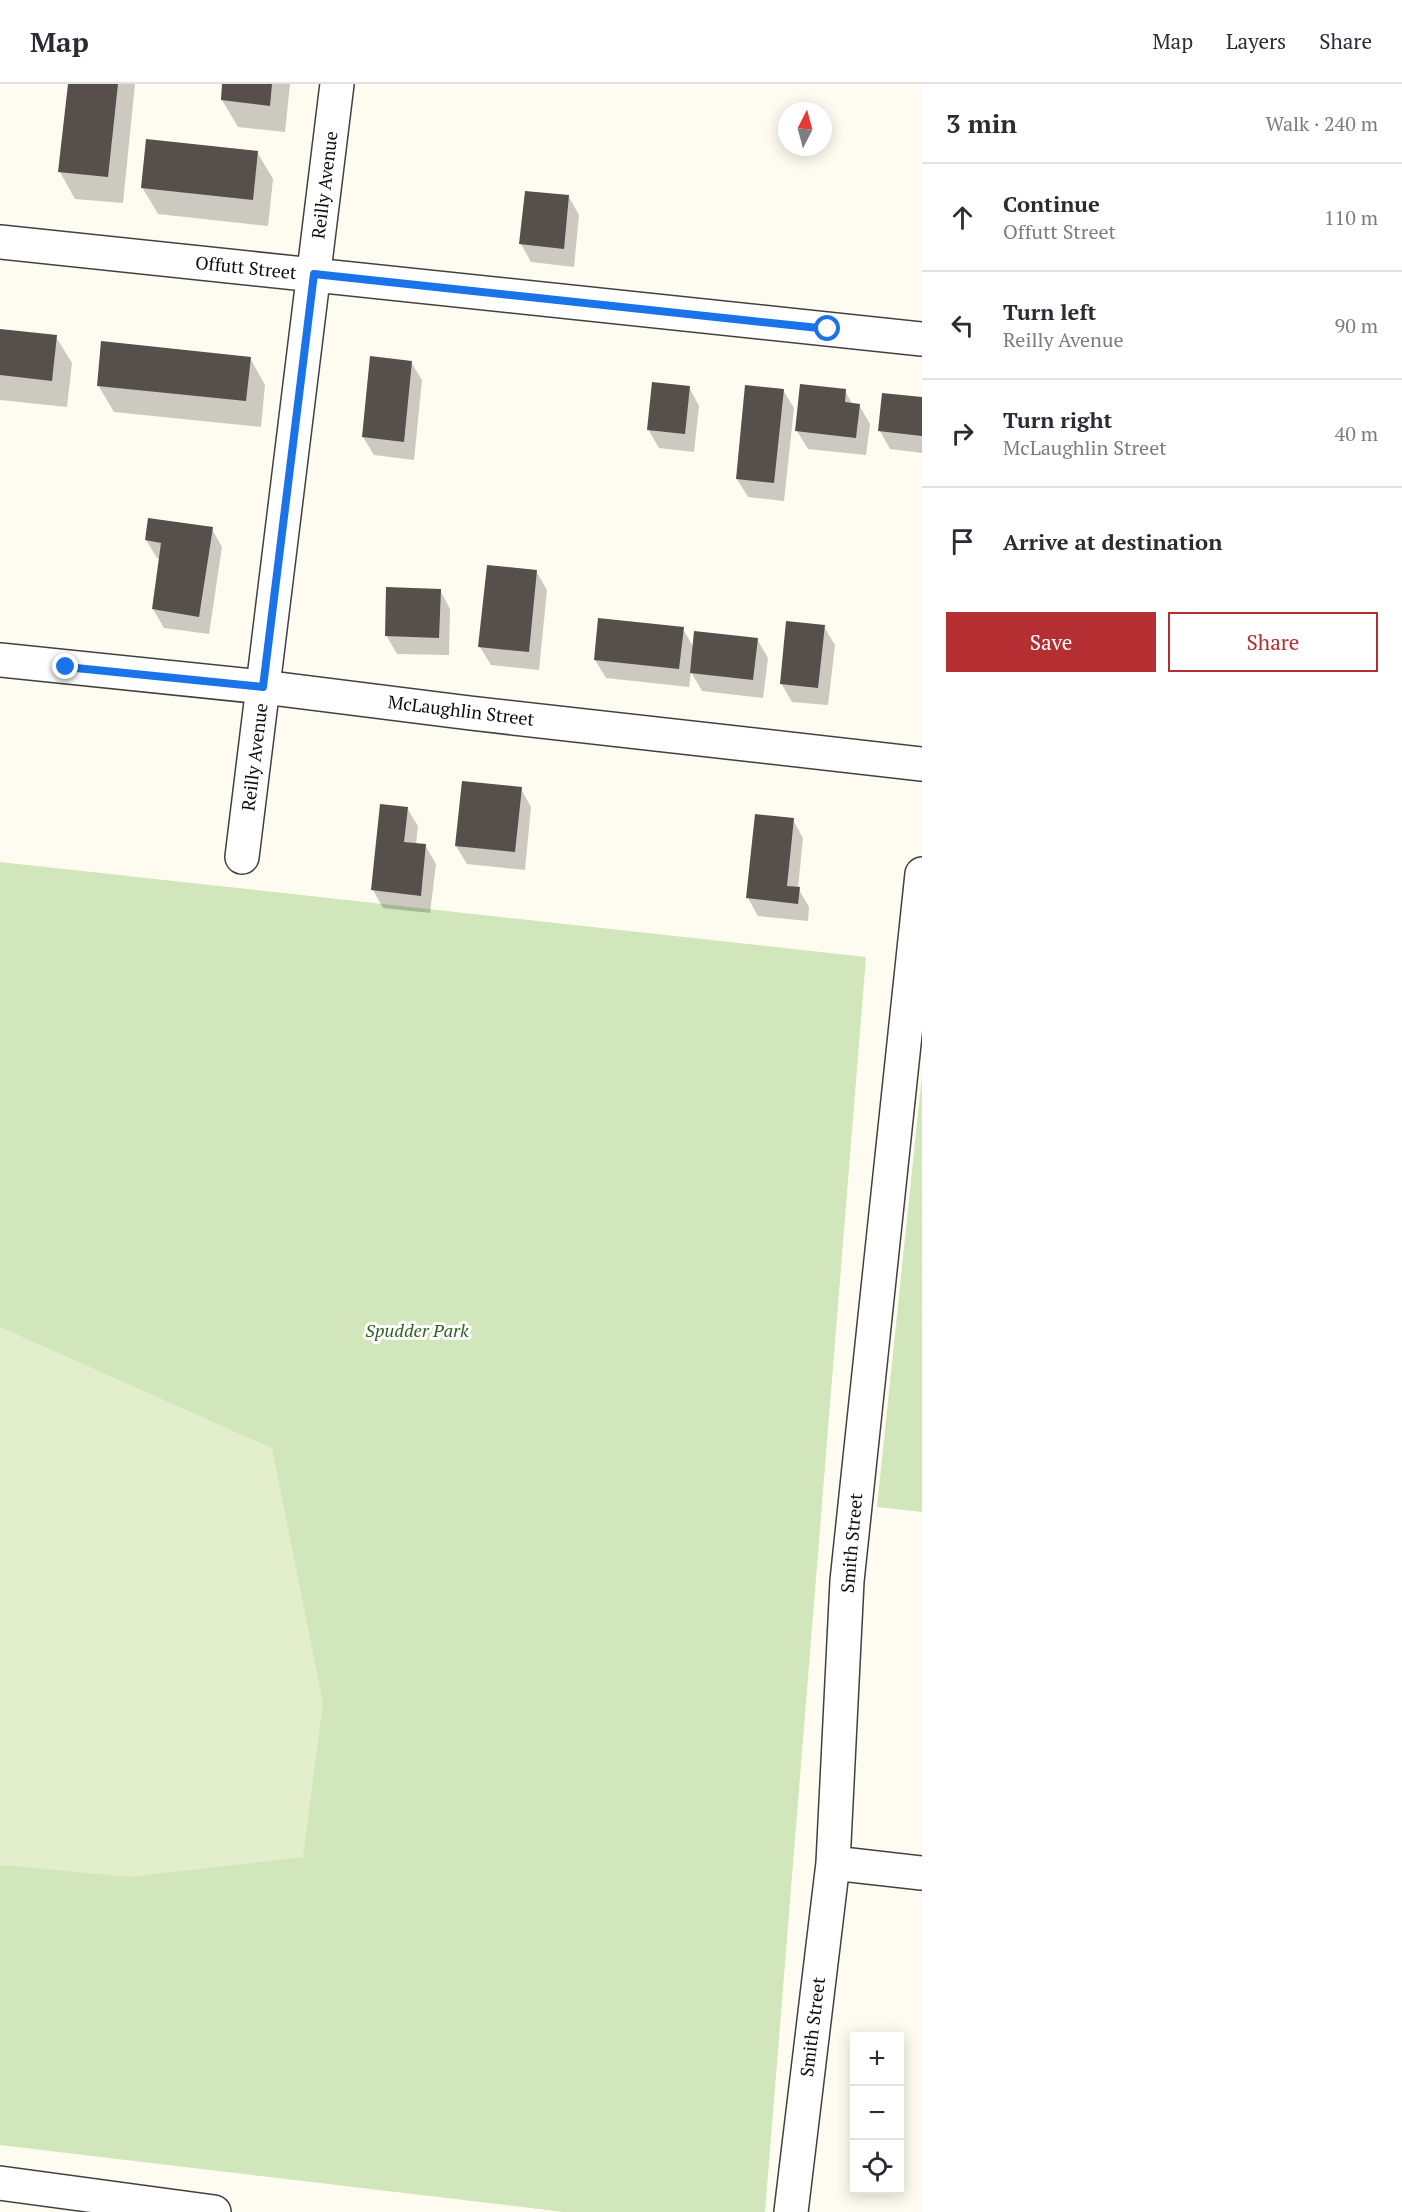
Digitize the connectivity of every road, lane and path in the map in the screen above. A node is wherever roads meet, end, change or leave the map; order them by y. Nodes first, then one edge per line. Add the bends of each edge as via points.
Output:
1 (337, 84) edge
2 (0, 242) edge
3 (314, 274) junction
4 (922, 339) edge
5 (0, 660) edge
6 (263, 687) junction
7 (922, 764) edge
8 (242, 857) dead end
9 (922, 874) edge
10 (833, 1863) junction
11 (922, 1873) edge
12 (0, 2183) edge
13 (88, 2203) edge
14 (214, 2212) edge
15 (791, 2212) edge

1 - 3 street, Reilly Avenue
2 - 3 street, Offutt Street
3 - 4 street, Offutt Street
3 - 6 street, Reilly Avenue
5 - 6 street, McLaughlin Street
6 - 7 street, McLaughlin Street
6 - 8 street, Reilly Avenue
9 - 10 street, Smith Street via 847,1581
10 - 11 street
10 - 15 street, Smith Street
12 - 13 street
13 - 14 street

